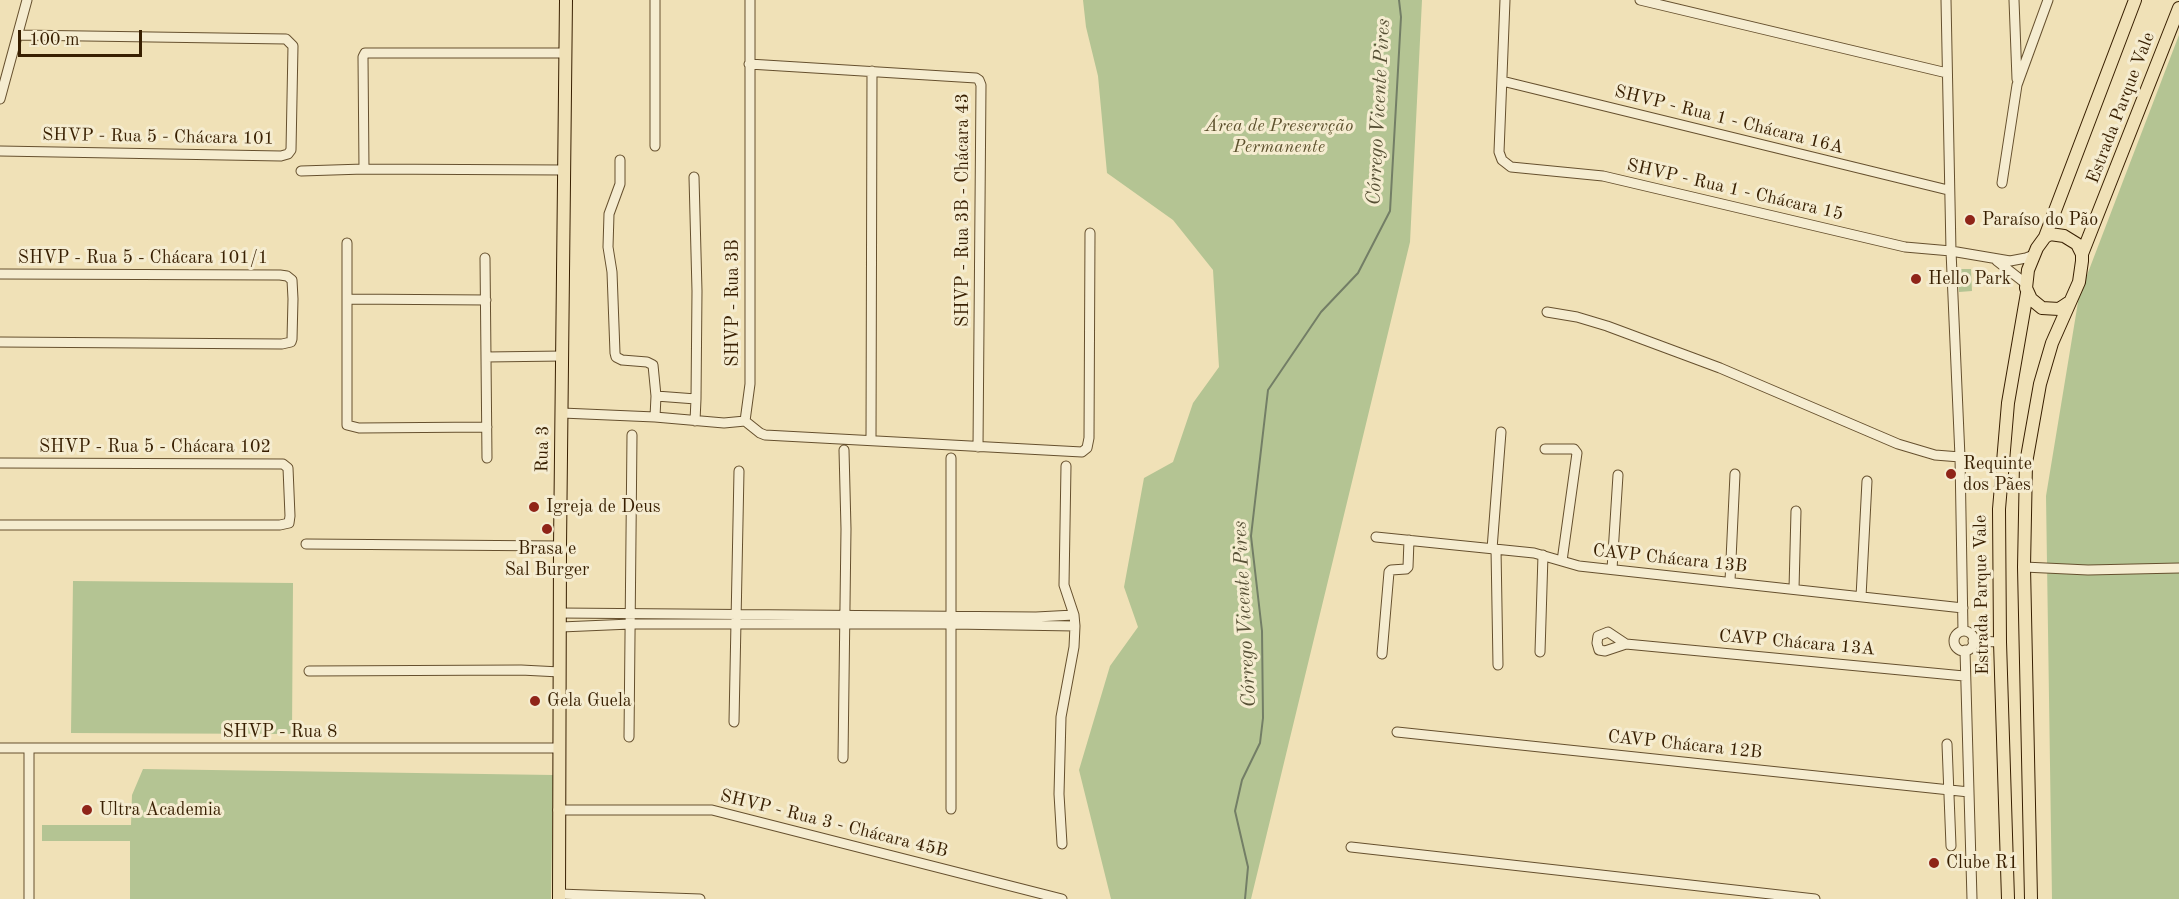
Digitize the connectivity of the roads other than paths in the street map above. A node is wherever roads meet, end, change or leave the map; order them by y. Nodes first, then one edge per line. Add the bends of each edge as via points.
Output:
1 (27, 0) edge
2 (566, 0) edge
3 (655, 0) edge
4 (750, 0) edge
5 (1505, 0) edge
6 (1640, 0) edge
7 (1946, 0) edge
8 (2014, 0) edge
9 (2048, 0) edge
10 (2135, 0) edge
11 (2179, 8) edge
12 (19, 35) junction
13 (566, 53) junction
14 (749, 64) junction
15 (872, 71) junction
16 (1947, 73) junction
17 (1502, 81) junction
18 (2017, 85) junction
19 (0, 99) edge
20 (655, 146) dead end
21 (0, 151) edge
22 (620, 160) dead end
23 (364, 169) junction
24 (563, 170) junction
25 (301, 171) dead end
26 (694, 177) dead end
27 (2002, 183) dead end
28 (1948, 190) junction
29 (1090, 233) dead end
30 (2045, 237) junction
31 (347, 243) dead end
32 (1951, 251) junction
33 (2082, 254) junction
34 (2034, 255) junction
35 (485, 258) dead end
36 (1995, 259) junction
37 (0, 274) edge
38 (2026, 288) junction
39 (347, 299) junction
40 (486, 300) junction
41 (2068, 303) junction
42 (1547, 312) dead end
43 (0, 342) edge
44 (563, 356) junction
45 (486, 357) junction
46 (656, 396) junction
47 (696, 399) junction
48 (562, 413) junction
49 (655, 417) junction
50 (695, 421) junction
51 (745, 422) junction
52 (487, 427) junction
53 (1501, 432) dead end
54 (632, 435) dead end
55 (871, 440) junction
56 (978, 447) junction
57 (1545, 449) dead end
58 (844, 450) dead end
59 (1960, 457) junction
60 (487, 458) dead end
61 (951, 458) dead end
62 (0, 463) edge
63 (1066, 466) dead end
64 (739, 471) dead end
65 (1735, 474) dead end
66 (1618, 476) dead end
67 (1867, 481) dead end
68 (1796, 511) dead end
69 (0, 525) edge
70 (1376, 537) dead end
71 (1409, 540) junction
72 (306, 544) dead end
73 (560, 546) junction
74 (1494, 549) junction
75 (1543, 555) junction
76 (1562, 561) junction
77 (2024, 567) junction
78 (2179, 568) edge
79 (1612, 569) junction
80 (1730, 581) junction
81 (1794, 588) junction
82 (1862, 597) junction
83 (1963, 608) junction
84 (560, 613) junction
85 (602, 613) junction
86 (738, 614) junction
87 (1074, 615) junction
88 (631, 619) junction
89 (952, 619) junction
90 (845, 620) junction
91 (602, 625) junction
92 (737, 625) junction
93 (1075, 626) junction
94 (561, 627) junction
95 (1963, 631) junction
96 (1973, 641) junction
97 (2000, 642) junction
98 (1626, 644) dead end
99 (1965, 650) junction
100 (1540, 652) dead end
101 (1382, 654) dead end
102 (1498, 665) dead end
103 (309, 671) dead end
104 (560, 672) junction
105 (1964, 676) junction
106 (734, 722) dead end
107 (1397, 732) dead end
108 (629, 737) dead end
109 (1947, 744) dead end
110 (0, 748) edge
111 (29, 748) junction
112 (560, 748) junction
113 (843, 758) dead end
114 (1950, 790) junction
115 (1969, 792) junction
116 (951, 809) dead end
117 (558, 810) junction
118 (1970, 823) junction
119 (1951, 824) junction
120 (1062, 844) dead end
121 (1951, 846) dead end
122 (1351, 847) dead end
123 (559, 897) edge
124 (29, 899) edge
125 (700, 899) edge
126 (1062, 899) edge
127 (1815, 899) edge
128 (1972, 899) edge
129 (2008, 899) edge
130 (2031, 899) edge

1 - 12 street
2 - 13 main road, Rua 3
3 - 20 street
4 - 14 street, SHVP - Rua 3B
5 - 17 street
6 - 16 street
7 - 16 street
8 - 18 street
9 - 18 street
10 - 30 main road, Estrada Parque Vale
11 - 33 main road, Estrada Parque Vale
12 - 19 street
12 - 21 street, SHVP - Rua 5 - Chácara 101 via 286,39 293,46 291,150 281,156
13 - 23 street via 365,53
13 - 24 main road, Rua 3
14 - 15 street, SHVP - Rua 3B - Chácara 43
14 - 51 street, SHVP - Rua 3B via 750,384
15 - 55 street
15 - 56 street, SHVP - Rua 3B - Chácara 43 via 976,78 981,85
16 - 28 street
17 - 28 street, SHVP - Rua 1 - Chácara 16A
17 - 32 street, SHVP - Rua 1 - Chácara 15 via 1500,152 1502,160 1511,167 1603,176 1905,247
18 - 27 street
22 - 46 street via 620,184 609,214 608,247 615,353 622,360 651,363
23 - 24 street
23 - 25 street
24 - 44 main road, Rua 3
26 - 47 street
28 - 32 street
29 - 56 street via 1087,448 1077,453
30 - 33 main road via 2064,236 2077,244
30 - 34 main road
31 - 39 street
32 - 36 street, SHVP - Rua 1 - Chácara 15
32 - 59 street
33 - 41 main road via 2079,282
34 - 36 street, SHVP - Rua 1 - Chácara 15 via 2018,260
34 - 38 main road
35 - 40 street
36 - 38 street
37 - 43 street, SHVP - Rua 5 - Chácara 101/1 via 280,275 292,280 293,299 292,339 282,344
38 - 41 main road via 2034,303 2048,309 2059,309
38 - 97 main road, Estrada Parque Vale via 2008,403 1999,509
39 - 40 street
39 - 52 street via 347,424 359,428
40 - 45 street
41 - 77 main road via 2040,384 2028,452
42 - 59 street via 1607,326 1710,364 1898,444 1935,455
44 - 45 street
44 - 48 main road, Rua 3
45 - 52 street
46 - 47 street
46 - 49 street
47 - 50 street
48 - 49 street
48 - 73 main road, Rua 3
49 - 50 street
50 - 51 street
51 - 55 street via 765,435
52 - 60 street
53 - 74 street
54 - 88 street
55 - 56 street
57 - 76 street via 1574,449 1577,453
58 - 90 street
59 - 83 street
61 - 89 street
62 - 69 street, SHVP - Rua 5 - Chácara 102 via 283,464 288,468 290,516 289,522 280,525
63 - 87 street via 1064,585
64 - 86 street
65 - 80 street
66 - 79 street
67 - 82 street
68 - 81 street
70 - 71 street, CAVP Chácara 13B
71 - 74 street, CAVP Chácara 13B
71 - 101 street via 1408,567 1389,572
72 - 73 street
73 - 84 main road, Rua 3
74 - 75 street, CAVP Chácara 13B
74 - 102 street
75 - 76 street, CAVP Chácara 13B
75 - 100 street
76 - 79 street, CAVP Chácara 13B
77 - 78 street
77 - 130 main road
79 - 80 street, CAVP Chácara 13B
80 - 81 street, CAVP Chácara 13B
81 - 82 street, CAVP Chácara 13B
82 - 83 street, CAVP Chácara 13B
83 - 95 street
84 - 85 street
84 - 94 main road, Rua 3
85 - 88 street
85 - 91 street
86 - 88 street
86 - 90 street
86 - 92 street
87 - 89 street
87 - 93 street
88 - 91 street
88 - 92 street
88 - 108 street
89 - 90 street
89 - 93 street
89 - 116 street
90 - 92 street
90 - 113 street
91 - 94 street
92 - 106 street
93 - 120 street via 1061,717
94 - 104 main road, Rua 3
95 - 96 street
95 - 99 street via 1954,640 1957,647
96 - 97 street
96 - 99 street
97 - 129 main road, Estrada Parque Vale
98 - 105 street, CAVP Chácara 13A
99 - 105 street
103 - 104 street
104 - 112 main road, Rua 3
105 - 115 street
107 - 114 street, CAVP Chácara 12B
109 - 114 street
110 - 111 street, SHVP - Rua 8
111 - 112 street, SHVP - Rua 8
111 - 124 street
112 - 117 main road, Rua 3
114 - 115 street, CAVP Chácara 12B
114 - 119 street
115 - 118 street
117 - 123 main road, Rua 3
117 - 126 street, SHVP - Rua 3 - Chácara 45B via 712,810
118 - 119 street
118 - 128 street
119 - 121 street
122 - 127 street
123 - 125 street

